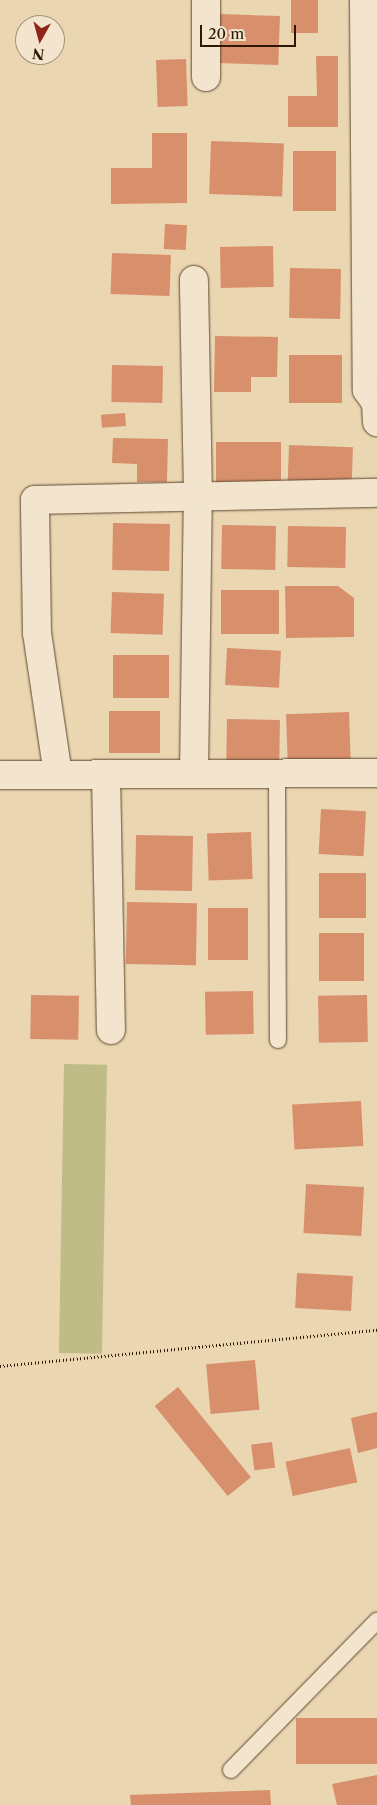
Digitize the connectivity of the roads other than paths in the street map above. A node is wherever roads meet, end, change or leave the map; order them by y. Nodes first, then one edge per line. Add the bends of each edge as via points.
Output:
1 (206, 0) edge
2 (364, 0) edge
3 (206, 76) dead end
4 (371, 241) edge
5 (194, 280) dead end
6 (377, 409) edge
7 (377, 493) edge
8 (198, 494) junction
9 (377, 773) edge
10 (106, 774) junction
11 (194, 774) junction
12 (277, 774) junction
13 (0, 775) edge
14 (49, 775) junction
15 (111, 1030) dead end
16 (278, 1040) dead end
17 (377, 1621) edge
18 (231, 1770) dead end

1 - 3 street
2 - 4 street
4 - 6 street via 367,390
5 - 8 street
7 - 8 street
8 - 11 street
8 - 14 street via 35,500 37,633
9 - 12 street
10 - 11 street
10 - 14 street
10 - 15 street
11 - 12 street
12 - 16 lane
13 - 14 street
17 - 18 lane

